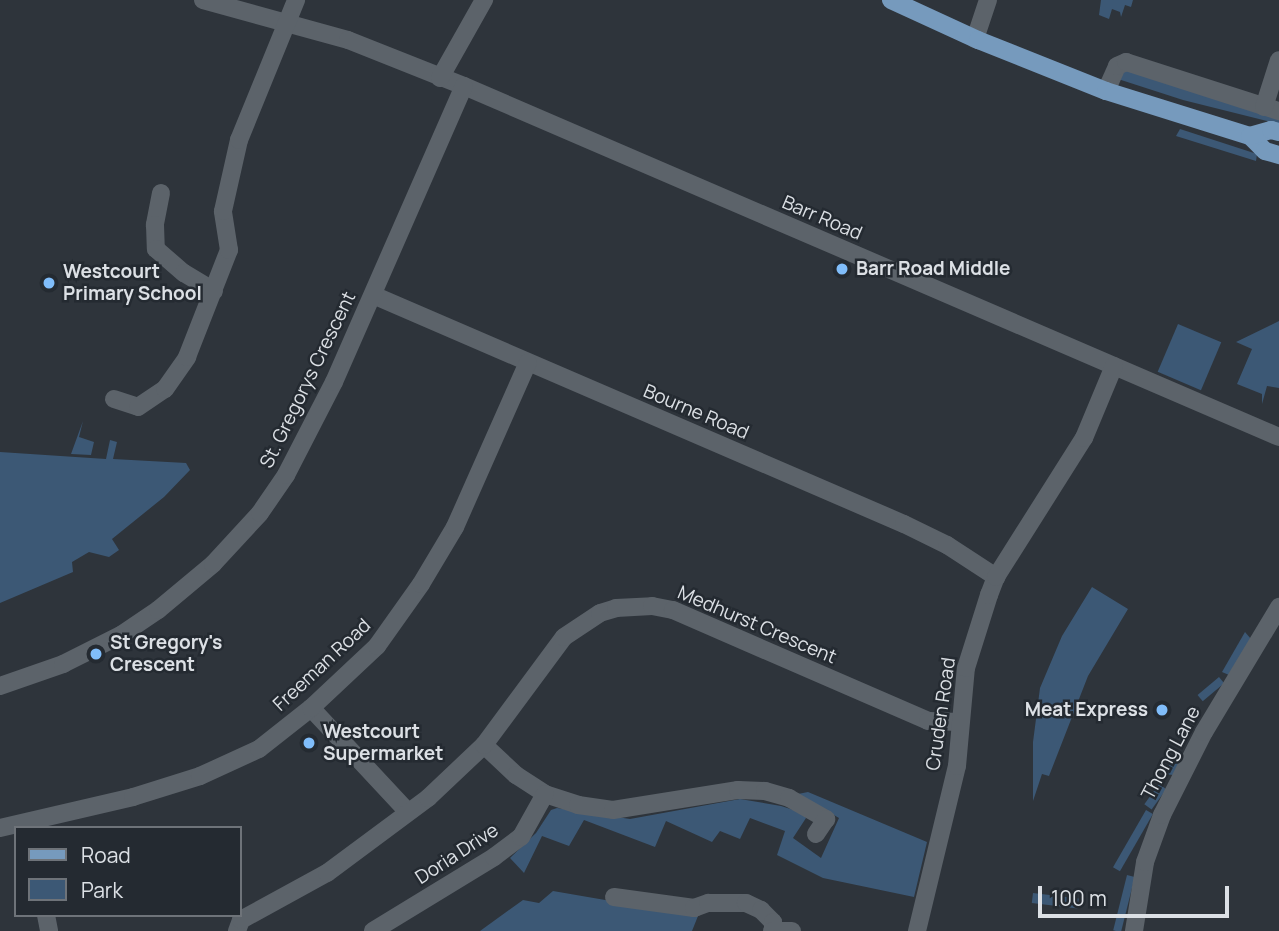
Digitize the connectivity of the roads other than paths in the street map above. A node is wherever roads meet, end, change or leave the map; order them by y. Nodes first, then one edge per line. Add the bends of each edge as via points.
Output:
1 (203, 0) edge
2 (296, 0) edge
3 (484, 0) edge
4 (891, 0) edge
5 (988, 0) edge
6 (286, 23) junction
7 (975, 38) junction
8 (1279, 60) edge
9 (440, 78) junction
10 (464, 86) junction
11 (1106, 91) junction
12 (1272, 109) edge
13 (1279, 132) edge
14 (1250, 136) junction
15 (1279, 155) edge
16 (161, 193) dead end
17 (214, 291) junction
18 (373, 295) junction
19 (528, 362) junction
20 (1114, 366) junction
21 (114, 399) dead end
22 (1279, 437) edge
23 (996, 577) junction
24 (1279, 607) edge
25 (0, 686) edge
26 (311, 708) junction
27 (960, 722) junction
28 (484, 745) junction
29 (545, 794) junction
30 (408, 812) junction
31 (26, 825) edge
32 (816, 834) dead end
33 (614, 897) dead end
34 (237, 931) edge
35 (373, 931) edge
36 (772, 931) edge
37 (792, 931) edge
38 (917, 931) edge
39 (1134, 931) edge

1 - 6 street, Barr Road
2 - 6 street
3 - 9 street
4 - 7 main road
5 - 7 street
6 - 9 street, Barr Road via 348,40
6 - 17 street via 239,140 223,211 229,250
7 - 11 main road
8 - 12 street
9 - 10 street, Barr Road
10 - 18 street, St. Gregorys Crescent
10 - 20 street, Barr Road
11 - 12 street via 1116,67 1126,62
11 - 14 main road
13 - 14 main road
14 - 15 main road via 1265,151
16 - 17 street via 156,249
17 - 21 street via 187,356 166,389 138,407
18 - 19 street, Bourne Road
18 - 25 street, St. Gregorys Crescent via 286,475 260,513 213,564 121,635 63,664
19 - 23 street, Bourne Road via 904,524
19 - 26 street, Freeman Road via 455,527 421,584 377,646
20 - 22 street, Barr Road
20 - 23 street, Cruden Road via 1084,438
23 - 27 street, Cruden Road via 966,668
24 - 39 street, Thong Lane via 1204,732 1161,815 1144,862
26 - 30 street
26 - 31 street, Freeman Road via 258,749 201,776
27 - 28 street, Medhurst Crescent via 928,721 673,610 638,605 600,612 564,637
27 - 38 street, Cruden Road via 957,766
28 - 29 street
28 - 30 street, Medhurst Crescent
29 - 32 street via 613,810 738,790 765,791 789,798 826,819
29 - 35 street, Doria Drive via 521,837
30 - 34 street, Medhurst Crescent via 327,873 241,920
33 - 36 street via 694,908 708,903 746,903 774,922
36 - 37 street

